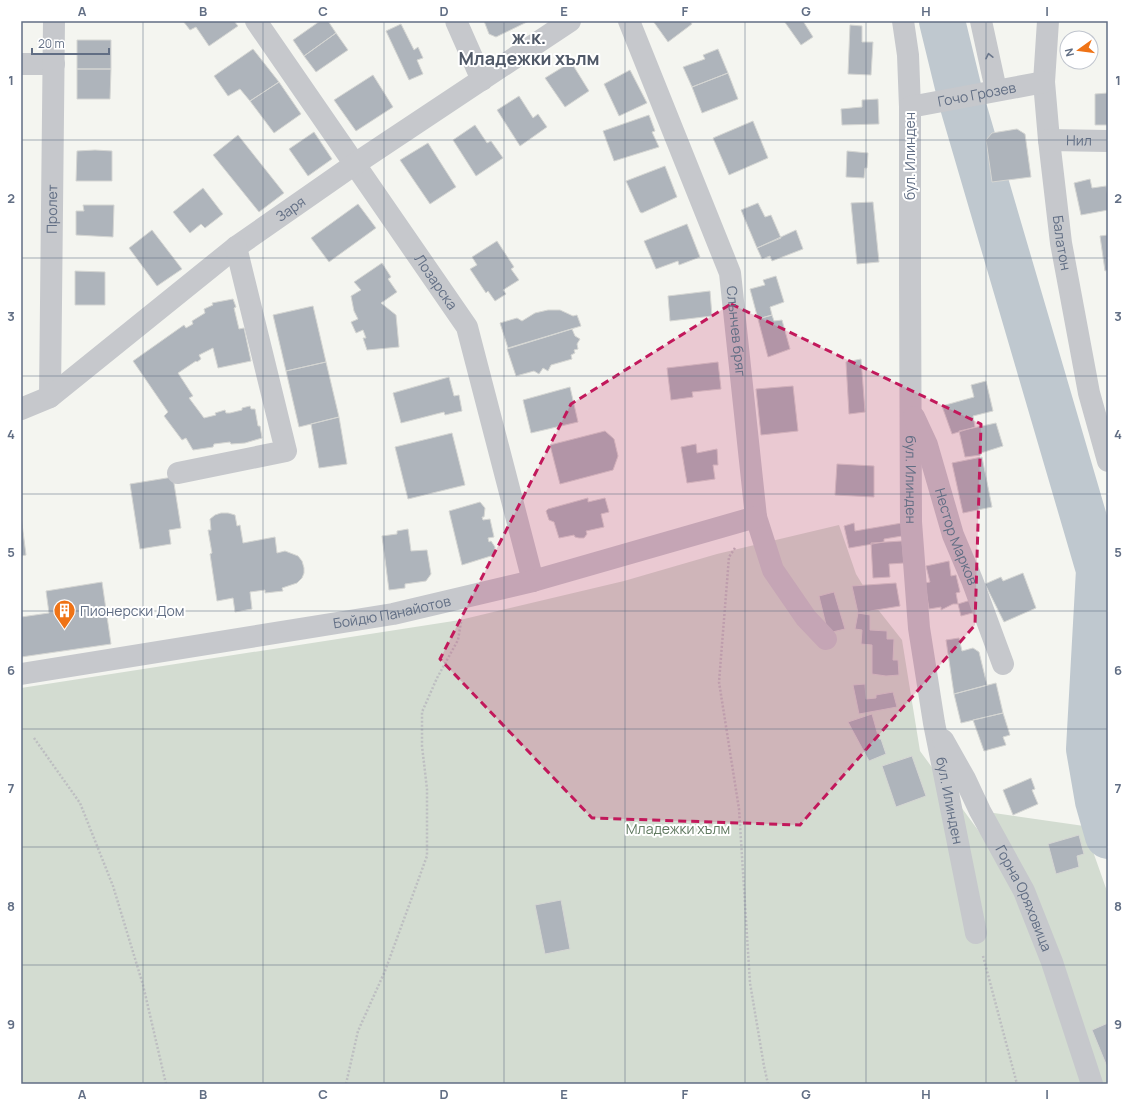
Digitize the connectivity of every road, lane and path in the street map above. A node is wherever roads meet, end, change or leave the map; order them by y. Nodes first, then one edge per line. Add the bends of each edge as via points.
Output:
1 (54, 21) edge
2 (256, 21) edge
3 (456, 21) edge
4 (570, 21) edge
5 (629, 21) edge
6 (904, 21) edge
7 (981, 21) edge
8 (1048, 21) edge
9 (21, 64) edge
10 (54, 64) junction
11 (482, 80) junction
12 (1044, 82) junction
13 (996, 90) junction
14 (910, 107) junction
15 (1049, 140) junction
16 (1108, 141) edge
17 (355, 164) junction
18 (236, 247) junction
19 (50, 397) junction
20 (21, 410) edge
21 (911, 410) junction
22 (1108, 461) edge
23 (178, 473) dead end
24 (756, 517) junction
25 (729, 557) dead end
26 (533, 581) junction
27 (465, 598) junction
28 (826, 639) dead end
29 (1003, 664) dead end
30 (21, 674) edge
31 (934, 723) junction
32 (34, 738) dead end
33 (976, 933) joint
34 (166, 1084) edge
35 (346, 1084) edge
36 (768, 1084) edge
37 (1017, 1084) edge
38 (1092, 1084) edge

1 - 10 street, Пролет
2 - 17 street, Лозарска
3 - 11 street
4 - 11 street, Заря
5 - 24 street, Слънчев бряг via 730,273
6 - 14 street, бул. Илинден
13 -> 7 street
8 - 12 street, Балатон
9 - 10 street
10 - 19 street, Пролет
11 - 17 street, Заря
12 - 13 street, Гочо Грозев
12 - 15 street, Балатон
13 - 14 street, Гочо Грозев
14 - 21 street, бул. Илинден
15 - 16 street, Нил
15 - 22 street, Балатон via 1060,243 1089,393
17 - 18 street, Заря
17 - 26 street, Лозарска via 467,327
18 - 19 street, Заря
18 - 23 street via 286,452
19 - 20 street, Заря
21 - 29 street, Нестор Марков via 927,445 953,535
21 - 31 street, бул. Илинден via 911,522 919,628
24 - 26 street, Бойдю Панайотов
24 - 28 street, Слънчев бряг via 772,570 806,618
25 - 36 path via 719,682 740,809 750,983
26 - 27 street, Бойдю Панайотов
27 - 30 street, Бойдю Панайотов via 393,614
27 - 35 path via 458,640 422,712 422,746 427,789 427,856 385,971 358,1031
31 - 33 street, бул. Илинден
31 - 38 street, Горна Оряховица via 1024,891 1052,962
32 - 34 path via 80,803 114,886 143,985
33 - 37 path

